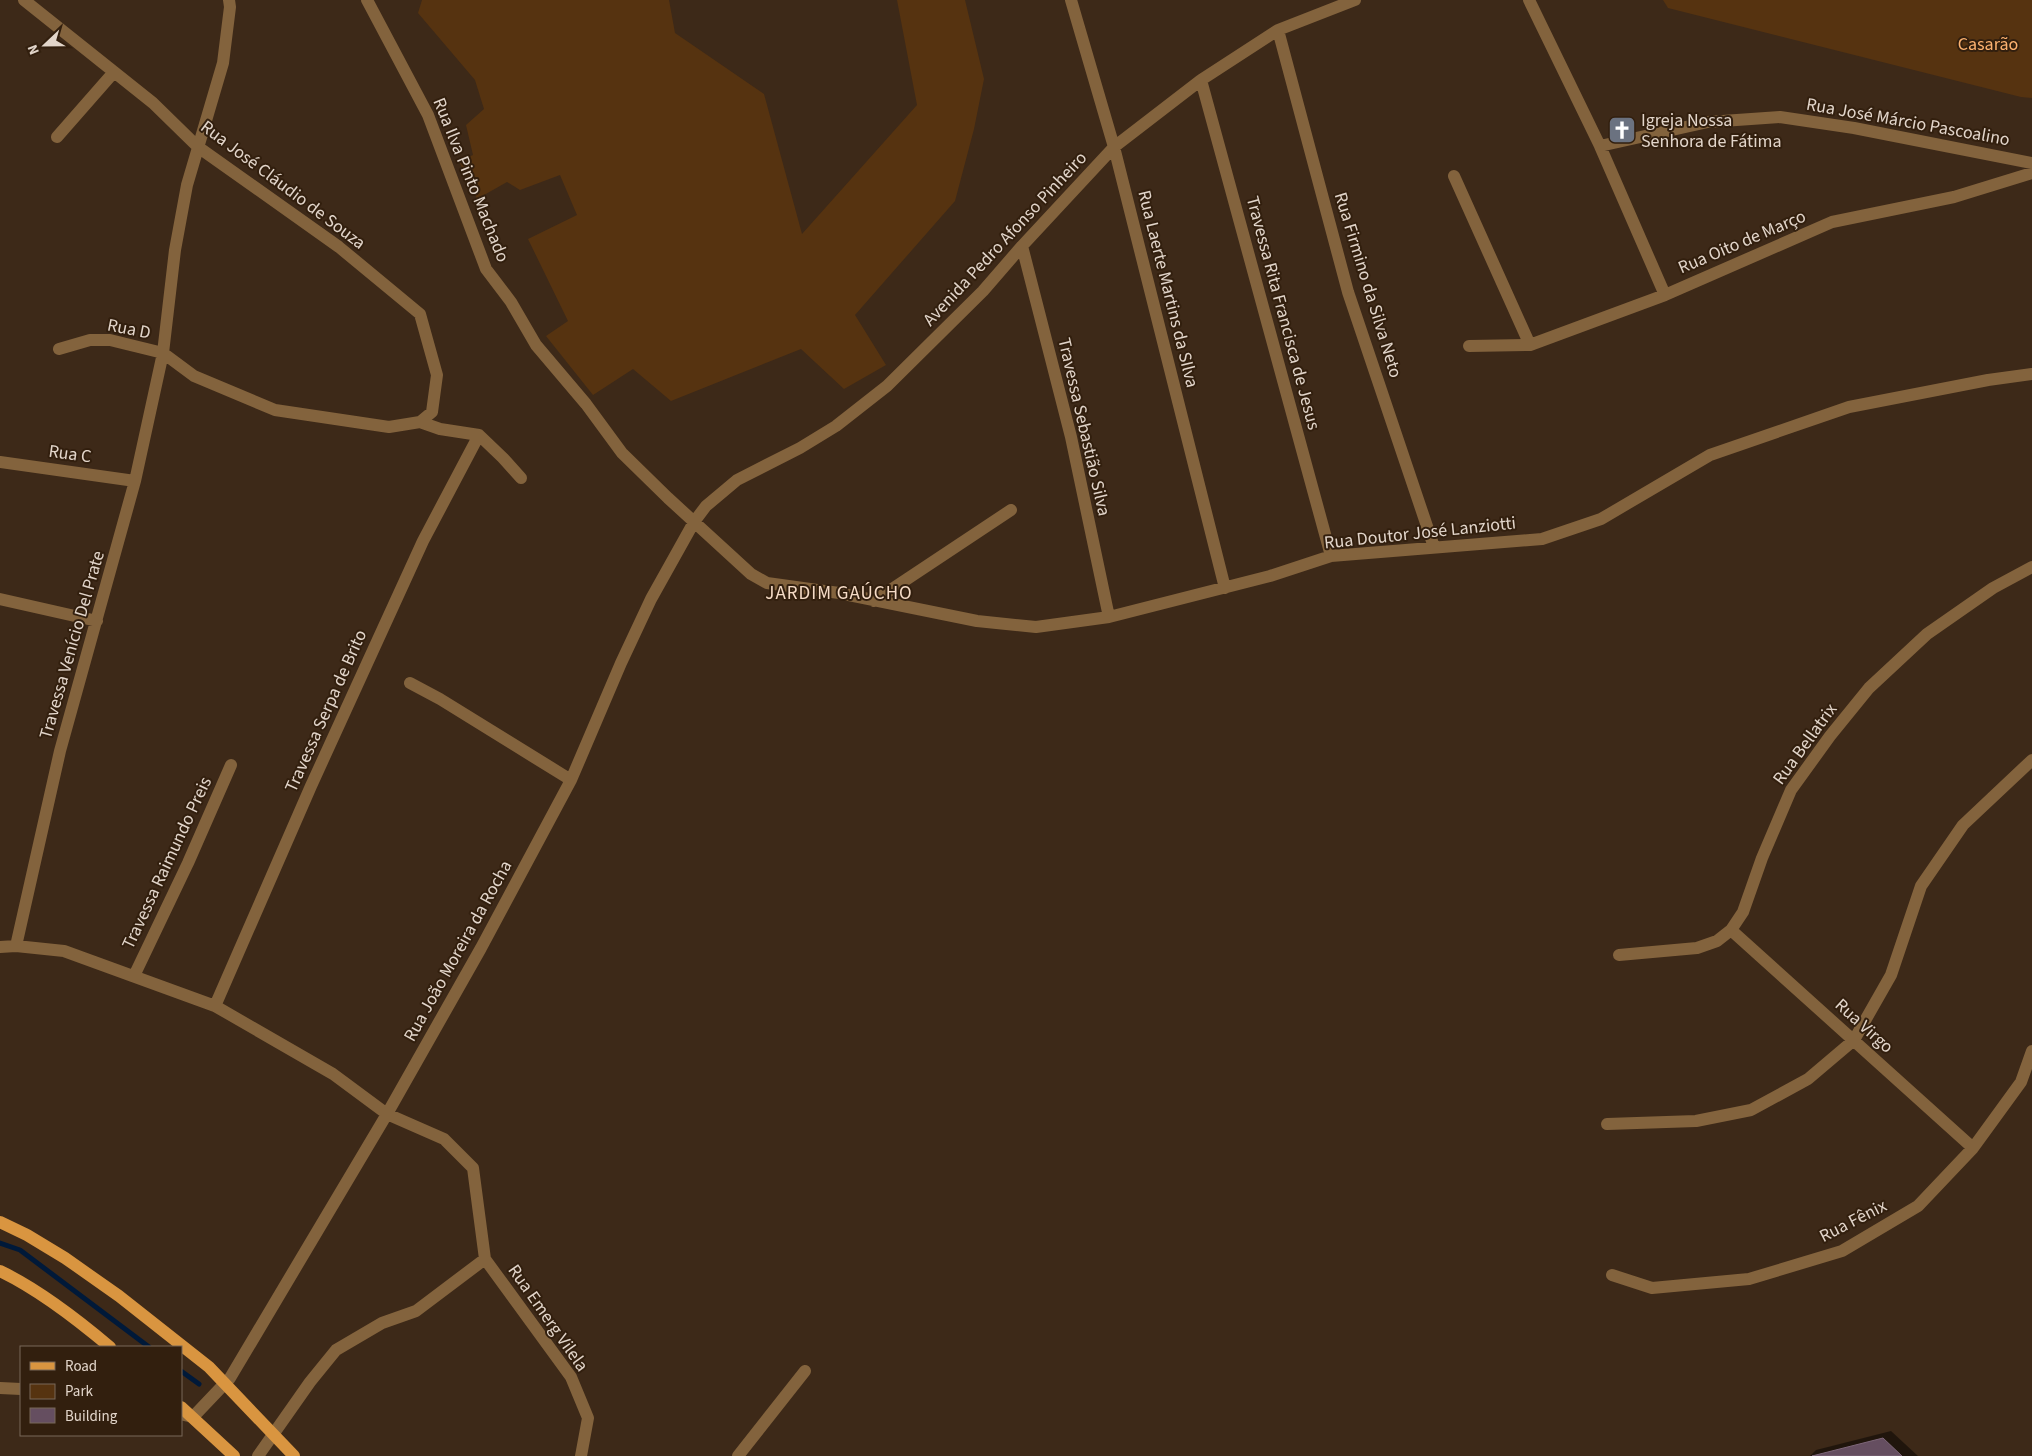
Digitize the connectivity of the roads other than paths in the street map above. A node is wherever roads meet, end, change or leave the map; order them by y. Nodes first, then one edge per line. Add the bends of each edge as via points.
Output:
1 (24, 0) edge
2 (230, 0) edge
3 (367, 0) edge
4 (1071, 0) edge
5 (1356, 0) edge
6 (1529, 0) edge
7 (1278, 30) junction
8 (114, 72) junction
9 (1201, 80) junction
10 (58, 137) dead end
11 (1600, 146) junction
12 (198, 147) junction
13 (1114, 147) junction
14 (2032, 163) edge
15 (2032, 173) edge
16 (1454, 176) dead end
17 (1022, 246) junction
18 (1665, 295) junction
19 (1530, 345) junction
20 (1469, 346) dead end
21 (59, 350) dead end
22 (163, 353) junction
23 (2032, 374) edge
24 (420, 422) junction
25 (479, 435) junction
26 (0, 462) edge
27 (521, 478) dead end
28 (136, 481) junction
29 (1011, 510) dead end
30 (694, 522) junction
31 (1434, 547) junction
32 (1330, 556) junction
33 (2032, 567) edge
34 (1225, 588) junction
35 (0, 599) edge
36 (874, 601) junction
37 (1108, 617) junction
38 (97, 621) junction
39 (410, 683) dead end
40 (2032, 760) edge
41 (231, 765) dead end
42 (571, 780) junction
43 (1731, 930) junction
44 (16, 946) junction
45 (0, 947) edge
46 (1619, 955) dead end
47 (134, 976) junction
48 (215, 1006) junction
49 (1854, 1040) junction
50 (2032, 1051) edge
51 (387, 1114) junction
52 (1607, 1124) dead end
53 (1973, 1148) junction
54 (0, 1222) edge
55 (485, 1259) junction
56 (0, 1271) edge
57 (1612, 1275) dead end
58 (109, 1346) edge
59 (182, 1346) edge
60 (182, 1346) edge
61 (805, 1371) dead end
62 (225, 1383) junction
63 (0, 1388) edge
64 (20, 1390) edge
65 (187, 1416) edge
66 (275, 1434) junction
67 (234, 1456) edge
68 (258, 1456) edge
69 (294, 1456) edge
70 (581, 1456) edge
71 (738, 1456) edge

1 - 8 street, Rua José Cláudio de Souza
2 - 12 street via 223,62
3 - 30 street, Rua Ilva Pinto Machado via 428,115 486,269 511,302 536,345 622,453
4 - 13 street, Rua Laerte Martins da SIlva
5 - 7 street, Avenida Pedro Afonso Pinheiro
6 - 11 street
7 - 9 street, Avenida Pedro Afonso Pinheiro
7 - 31 street, Rua Firmino da Silva Neto via 1348,292
8 - 10 street
8 - 12 street, Rua José Cláudio de Souza via 153,103
9 - 13 street, Avenida Pedro Afonso Pinheiro
9 - 32 street, Travessa Rita Francisca de Jesus
11 - 14 street, Rua José Márcio Pascoalino via 1708,122 1780,116
11 - 18 street
12 - 22 street via 175,250
12 - 24 street, Rua José Cláudio de Souza via 339,247 420,314 437,375 432,412
13 - 17 street, Avenida Pedro Afonso Pinheiro
13 - 34 street, Rua Laerte Martins da SIlva
15 - 18 street, Rua Oito de Março via 1954,197 1832,222
16 - 19 street
17 - 30 street, Avenida Pedro Afonso Pinheiro via 983,291 887,386 836,426 737,480 706,506
17 - 37 street, Travessa Sebastião Silva via 1071,437
18 - 19 street, Rua Oito de Março
19 - 20 street, Rua Oito de Março
21 - 22 street, Rua D via 90,340 110,340
22 - 24 street via 194,376 275,410 388,427
22 - 28 street, Travessa Venício Del Prate
23 - 31 street, Rua Doutor José Lanziotti via 1849,407 1710,455 1601,519 1542,539
24 - 25 street via 440,429
25 - 27 street
25 - 48 street, Travessa Serpa de Brito via 423,541
26 - 28 street, Rua C
28 - 38 street, Travessa Venício Del Prate
29 - 36 street
30 - 36 street, Rua Doutor José Lanziotti via 751,574 767,583
30 - 42 street, Rua João Moreira da Rocha via 620,663
31 - 32 street, Rua Doutor José Lanziotti
32 - 34 street, Rua Doutor José Lanziotti
33 - 43 street, Rua Bellatrix via 1993,588 1927,634 1869,688 1791,790 1743,912
34 - 37 street, Rua Doutor José Lanziotti
35 - 38 street
36 - 37 street, Rua Doutor José Lanziotti via 977,621 1036,627
38 - 44 street, Travessa Venício Del Prate via 60,751
39 - 42 street via 440,698
40 - 49 street via 1963,825 1921,886 1891,975
41 - 47 street, Travessa Raimundo Preis
42 - 51 street, Rua João Moreira da Rocha
43 - 46 street, Rua Bellatrix via 1717,941 1697,948
43 - 49 street, Rua Virgo
44 - 45 street
44 - 47 street via 64,951
47 - 48 street
48 - 51 street via 333,1074
49 - 52 street via 1808,1079 1751,1110 1696,1121
49 - 53 street, Rua Virgo
50 - 53 street, Rua Fênix via 2021,1082
51 - 55 street via 444,1139 473,1168
51 - 62 street, Rua João Moreira da Rocha
53 - 57 street, Rua Fênix via 1918,1206 1842,1251 1749,1279 1652,1288
54 - 60 main road via 65,1258
55 - 66 street via 416,1311 382,1323 336,1350
55 - 70 street, Rua Emerg Vilela via 570,1377 588,1418
56 - 58 main road via 41,1296
59 - 62 main road
61 - 71 street
62 - 65 street, Rua João Moreira da Rocha
62 - 66 main road
63 - 64 street
65 - 67 main road
66 - 68 street
66 - 69 main road

